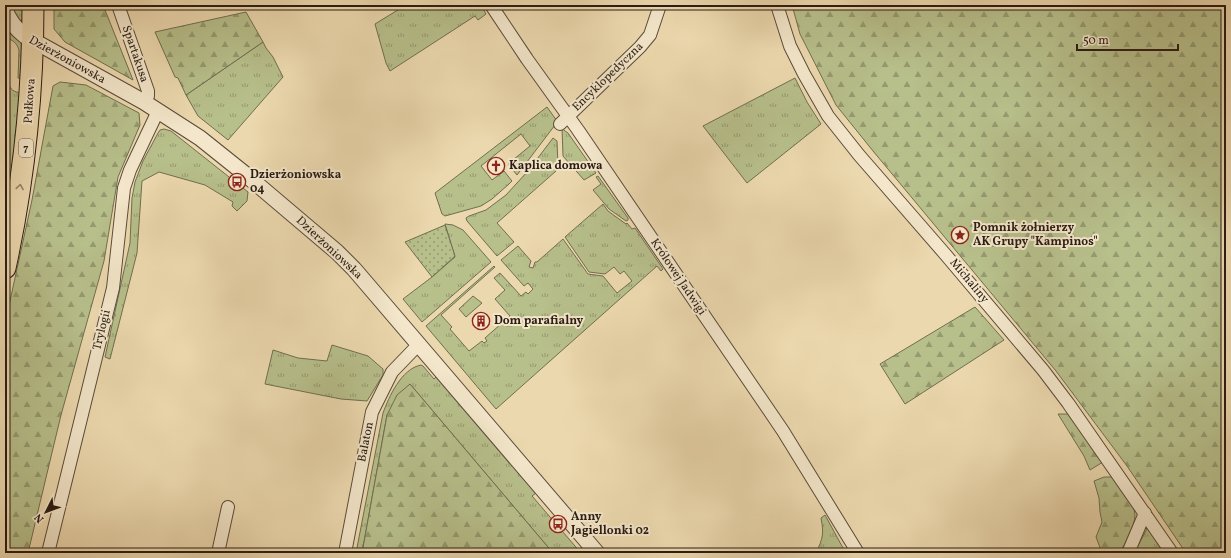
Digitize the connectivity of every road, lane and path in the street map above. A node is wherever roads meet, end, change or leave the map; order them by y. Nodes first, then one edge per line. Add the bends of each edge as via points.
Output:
1 (33, 5) edge
2 (118, 5) edge
3 (491, 5) edge
4 (660, 5) edge
5 (777, 5) edge
6 (5, 9) edge
7 (33, 41) junction
8 (144, 102) junction
9 (158, 111) junction
10 (564, 120) junction
11 (5, 268) edge
12 (419, 344) junction
13 (228, 507) dead end
14 (1145, 513) junction
15 (48, 553) edge
16 (218, 553) edge
17 (345, 553) edge
18 (597, 553) edge
19 (858, 553) edge
20 (1128, 553) edge
21 (1172, 553) edge

1 - 7 highway, Pułkowa / 7
2 - 8 street, Spartakusa via 148,91
3 - 10 street, Królowej Jadwigi via 528,59
4 - 10 street, Encyklopedyczna via 650,35 640,47
5 - 14 street, Michaliny via 790,46 828,116 1043,370
6 - 7 street, Dzierżoniowska via 14,26
7 - 8 street, Dzierżoniowska
11 -> 7 highway, Pułkowa / 7 via 24,163
8 - 9 street, Dzierżoniowska
9 - 12 street, Dzierżoniowska via 205,142 337,252
9 - 15 street, Trylogii via 124,188 113,288
10 - 19 street, Królowej Jadwigi via 783,431
12 - 17 street, Balaton via 392,372 372,412
12 - 18 street, Dzierżoniowska
13 - 16 street
14 - 20 street
14 - 21 street, Michaliny

